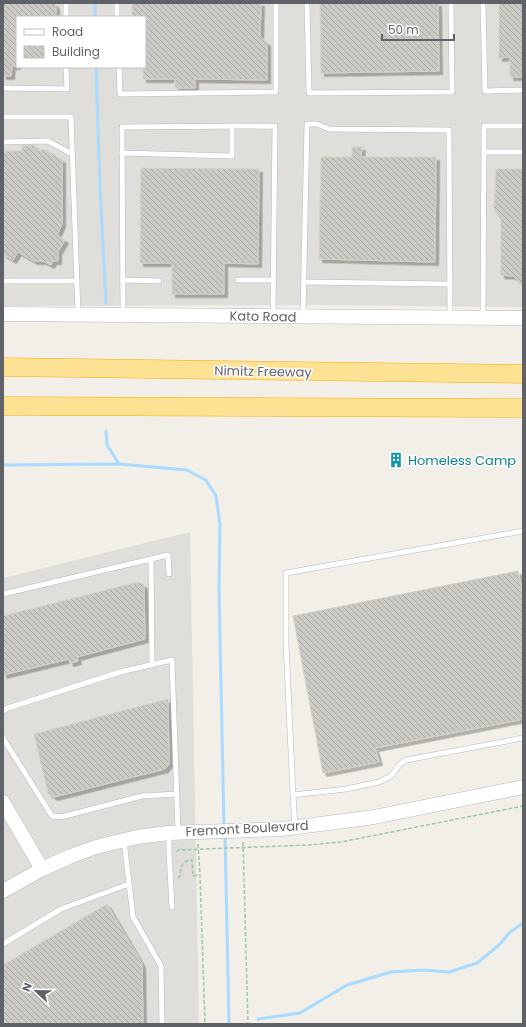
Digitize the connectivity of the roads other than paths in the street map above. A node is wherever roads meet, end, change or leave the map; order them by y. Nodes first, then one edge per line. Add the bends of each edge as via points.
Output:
1 (66, 3) edge
2 (117, 3) edge
3 (276, 3) edge
4 (307, 3) edge
5 (451, 3) edge
6 (483, 3) edge
7 (66, 16) edge
8 (117, 16) edge
9 (66, 68) edge
10 (119, 68) edge
11 (3, 88) edge
12 (523, 90) edge
13 (3, 117) edge
14 (232, 126) junction
15 (523, 126) edge
16 (3, 142) edge
17 (484, 152) junction
18 (523, 152) edge
19 (122, 153) junction
20 (72, 154) junction
21 (123, 280) junction
22 (238, 280) dead end
23 (274, 280) junction
24 (3, 281) edge
25 (77, 281) junction
26 (159, 281) dead end
27 (304, 282) junction
28 (450, 284) junction
29 (3, 314) edge
30 (78, 314) junction
31 (123, 314) junction
32 (274, 316) junction
33 (303, 316) junction
34 (450, 318) junction
35 (483, 318) junction
36 (523, 318) edge
37 (3, 367) edge
38 (523, 374) edge
39 (3, 406) edge
40 (523, 408) edge
41 (523, 531) edge
42 (151, 559) junction
43 (169, 574) dead end
44 (3, 594) edge
45 (152, 665) junction
46 (3, 711) edge
47 (3, 738) edge
48 (523, 738) edge
49 (523, 787) edge
50 (177, 794) junction
51 (293, 795) junction
52 (3, 802) edge
53 (295, 827) junction
54 (184, 832) junction
55 (124, 840) junction
56 (42, 868) junction
57 (129, 884) junction
58 (3, 891) edge
59 (172, 907) dead end
60 (3, 944) edge
61 (162, 1024) edge

1 - 7 lane
2 - 8 lane
3 - 10 lane via 276,92 120,94
4 - 5 lane via 309,93 452,92
6 - 12 lane via 485,91
9 - 11 lane via 67,89
13 - 20 lane via 71,117
14 - 19 lane via 122,127
14 - 19 lane via 232,156
14 - 23 lane via 275,126
15 - 17 lane via 484,126
16 - 20 lane via 48,141
17 - 18 lane
17 - 35 lane
19 - 21 lane
20 - 25 lane
21 - 26 lane
21 - 31 lane
22 - 23 lane
23 - 32 lane
24 - 25 lane
25 - 30 lane
27 - 28 lane
27 - 28 lane via 307,124 317,124 329,129 449,130
27 - 33 lane
28 - 34 lane
29 - 30 street, Kato Road
30 - 31 street, Kato Road
31 - 32 street, Kato Road
32 - 33 street, Kato Road
33 - 34 street, Kato Road
34 - 35 street, Kato Road
35 - 36 street, Kato Road
37 - 38 highway, Nimitz Freeway
39 - 40 highway
41 - 51 lane via 286,573 286,644
42 - 43 lane via 168,555
42 - 44 lane
42 - 45 lane
45 - 46 lane via 105,677
45 - 50 lane via 172,660
47 - 50 lane via 52,816 60,817 142,796
48 - 51 lane via 406,760 390,776 379,782
49 - 53 street, Fremont Boulevard via 374,817
50 - 54 lane
51 - 53 lane
52 - 56 street
53 - 54 street, Fremont Boulevard
54 - 55 street, Fremont Boulevard
54 - 59 lane via 168,851
55 - 56 street, Fremont Boulevard via 96,847
55 - 57 lane
56 - 58 street, Fremont Boulevard
57 - 60 lane via 61,909
57 - 61 lane via 133,917 161,966

